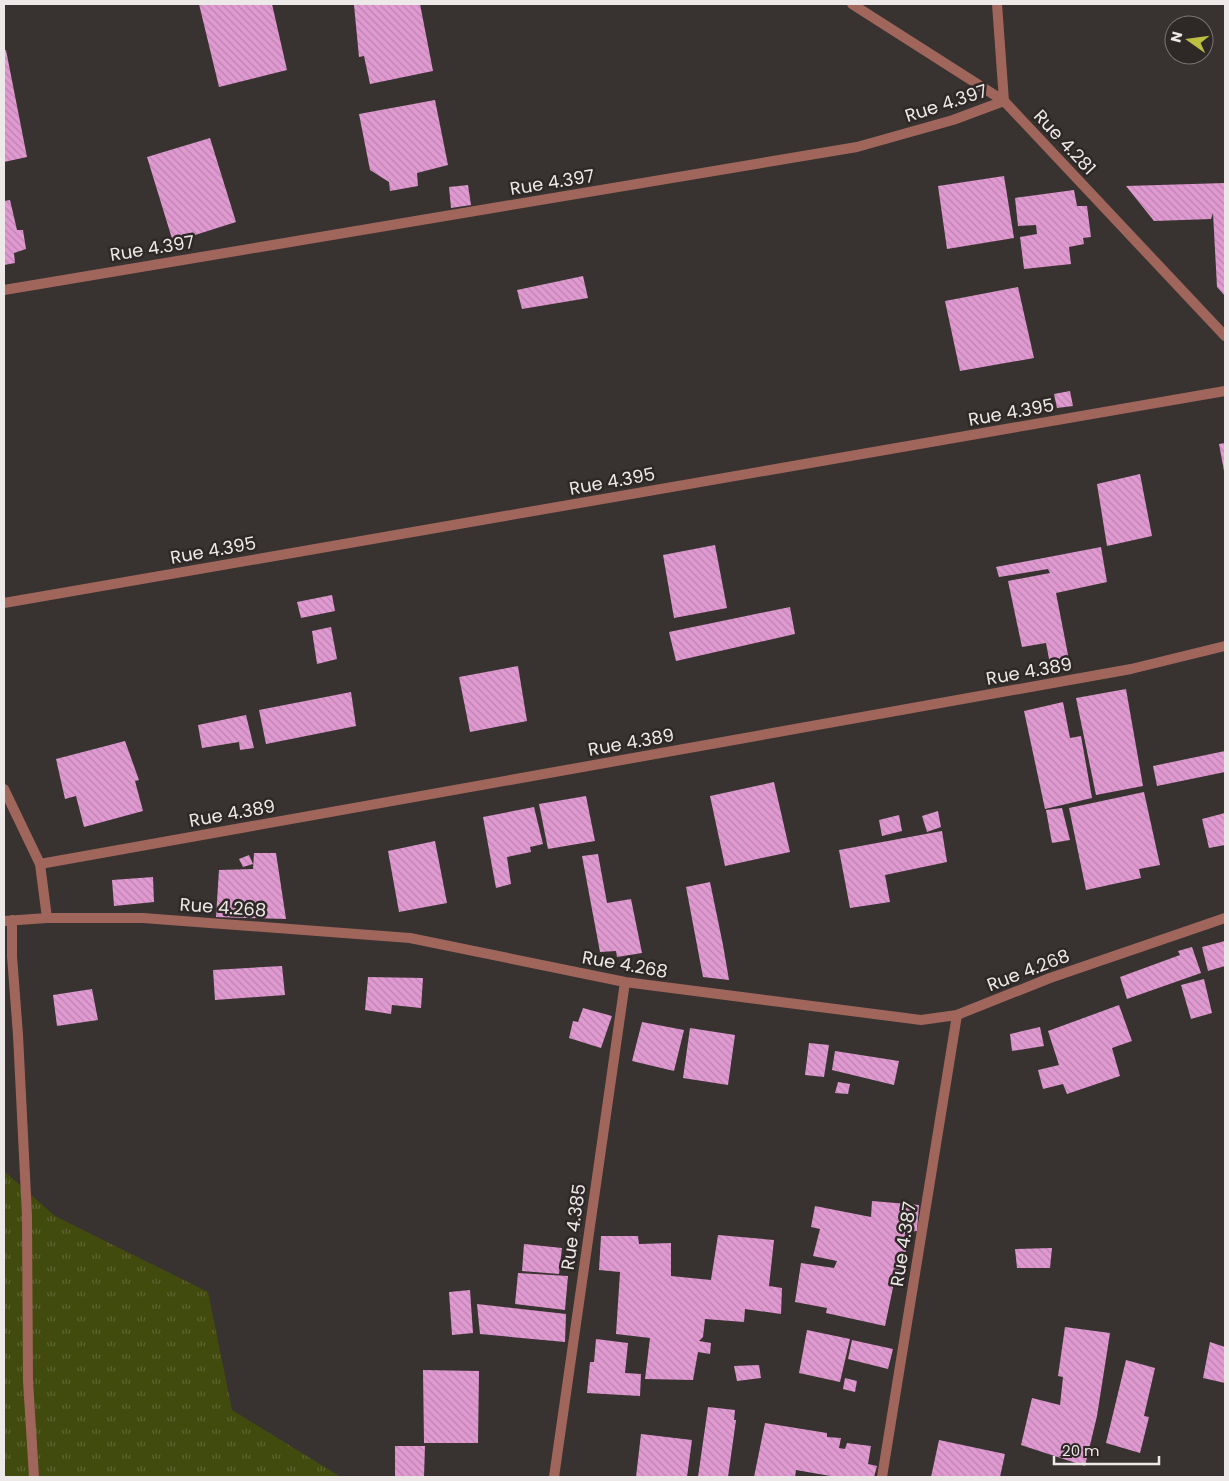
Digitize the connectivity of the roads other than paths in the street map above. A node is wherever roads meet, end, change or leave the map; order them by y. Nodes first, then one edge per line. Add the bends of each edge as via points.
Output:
1 (852, 4) edge
2 (996, 4) edge
3 (1004, 101) junction
4 (4, 290) edge
5 (1225, 336) edge
6 (1225, 391) edge
7 (4, 603) edge
8 (1225, 646) edge
9 (4, 789) edge
10 (40, 864) junction
11 (47, 918) junction
12 (1225, 918) edge
13 (8, 920) edge
14 (625, 982) junction
15 (957, 1015) junction
16 (34, 1477) edge
17 (554, 1477) edge
18 (882, 1477) edge

1 - 3 street, Rue 4.281
2 - 3 street, Rue 4.397
3 - 4 street, Rue 4.397 via 953,120 857,148
3 - 5 street, Rue 4.281
6 - 7 street, Rue 4.395
8 - 10 street, Rue 4.389 via 1130,669
9 - 10 street
10 - 11 street
11 - 13 street, Rue 4.268
11 - 14 street, Rue 4.268 via 143,918 410,938
12 - 15 street, Rue 4.268 via 1050,978
13 - 16 street via 18,1035 27,1216 28,1381
14 - 15 street, Rue 4.268 via 922,1020
14 - 17 street, Rue 4.385
15 - 18 street, Rue 4.387

